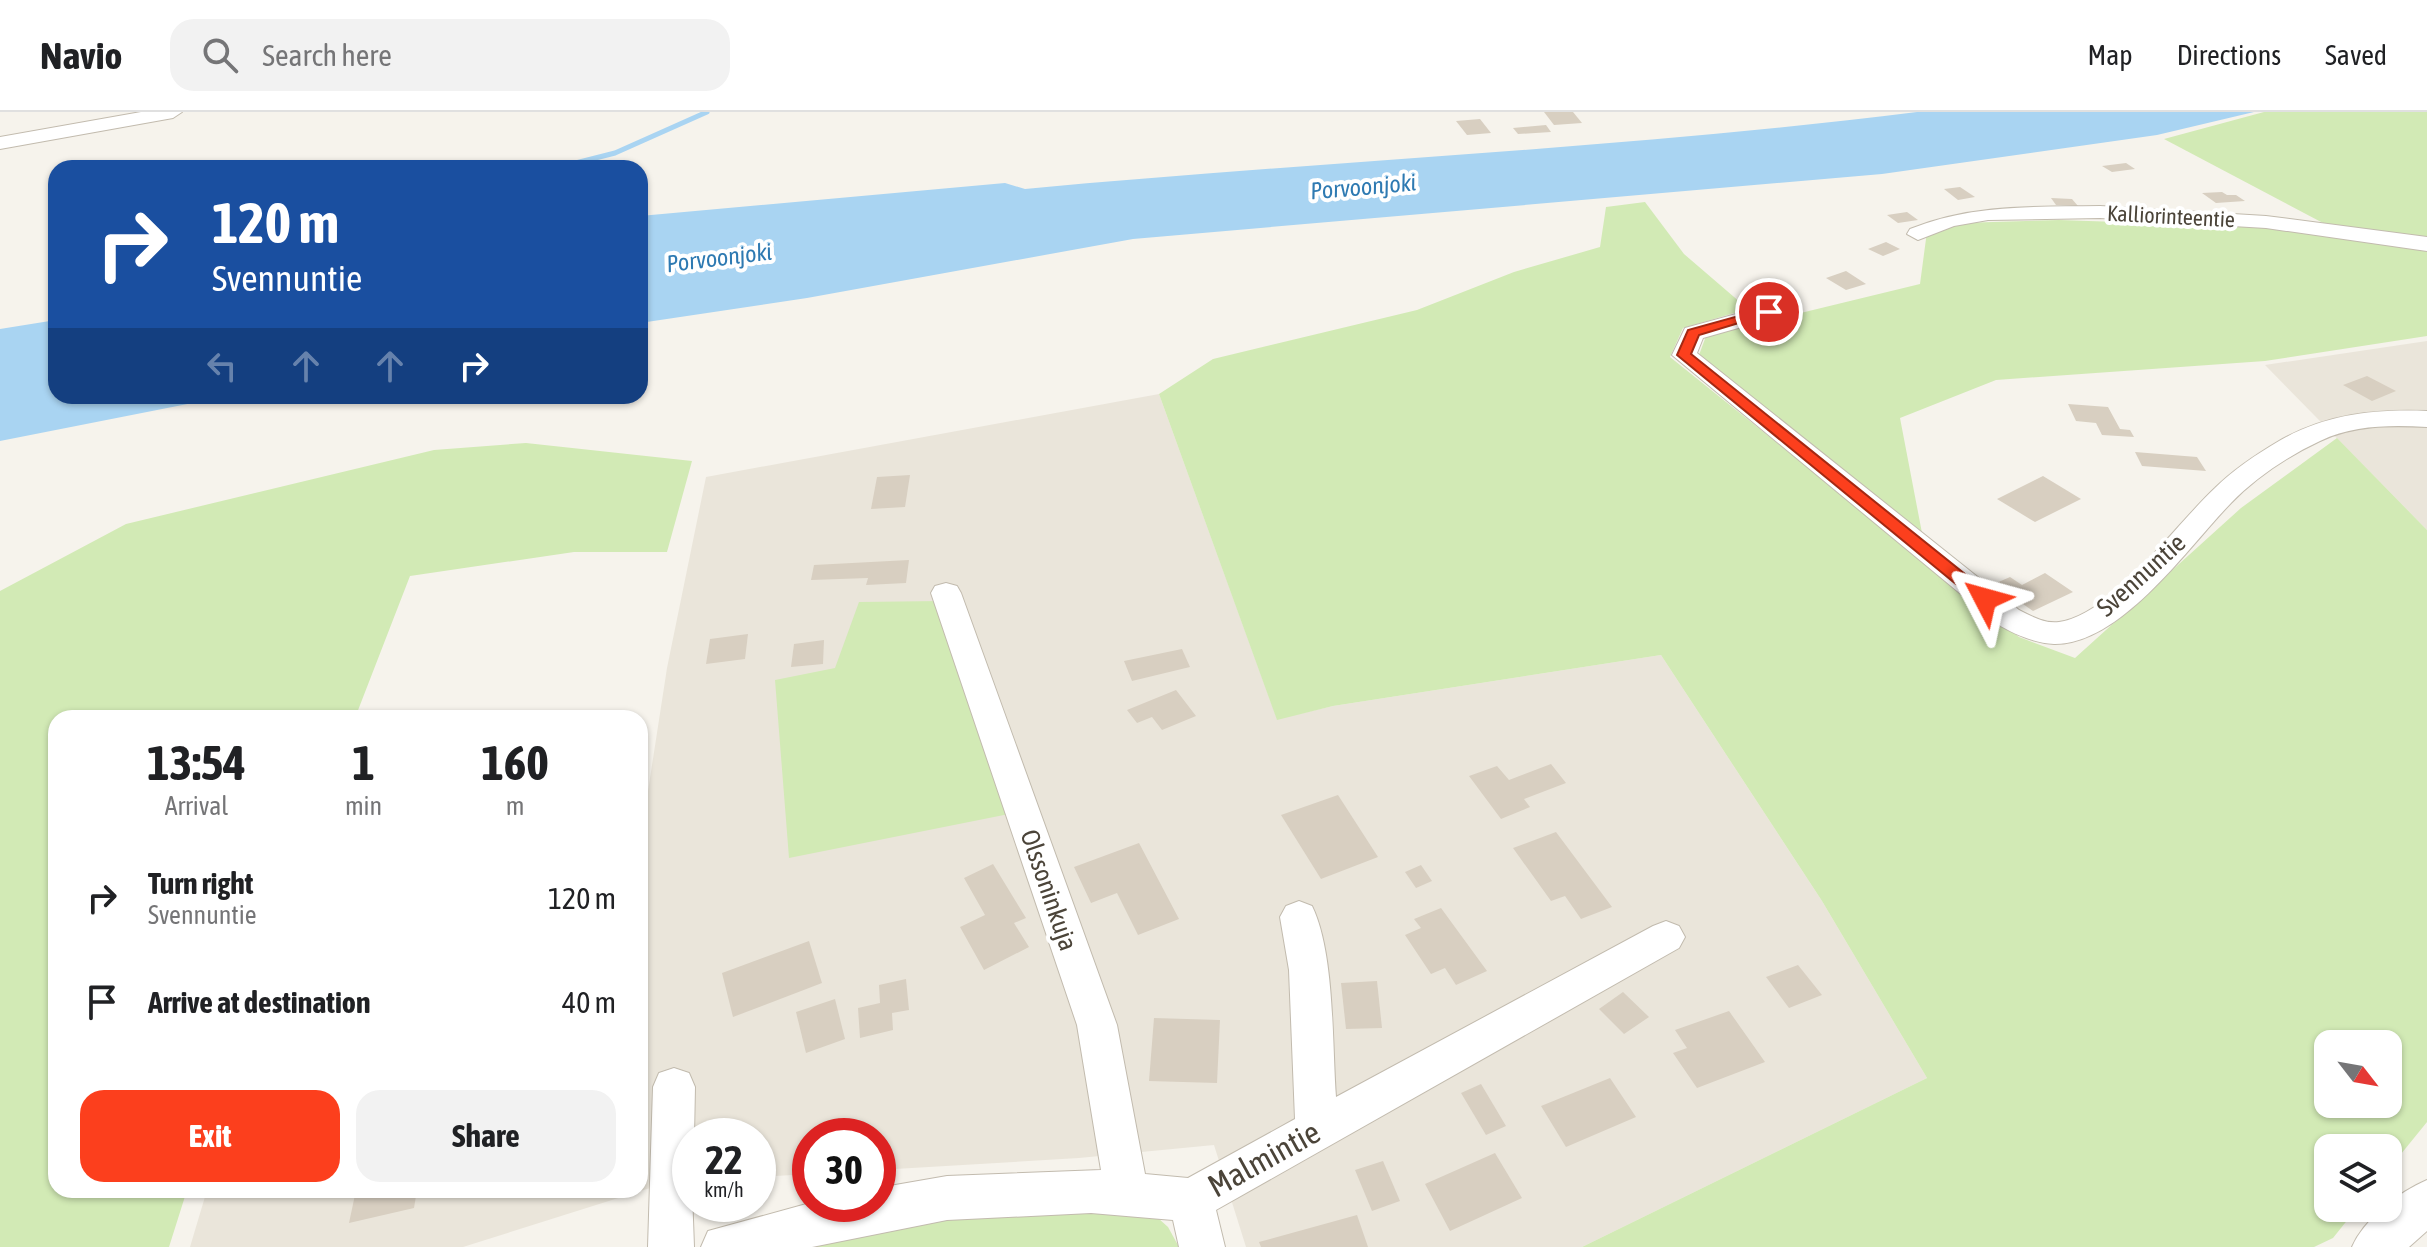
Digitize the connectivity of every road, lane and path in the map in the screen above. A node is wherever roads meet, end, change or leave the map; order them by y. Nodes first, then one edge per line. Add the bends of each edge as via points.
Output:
1 (173, 112) edge
2 (0, 143) edge
3 (1918, 234) dead end
4 (2427, 244) edge
5 (1769, 312) dead end
6 (2427, 419) edge
7 (946, 593) dead end
8 (1299, 917) dead end
9 (1666, 937) dead end
10 (674, 1087) dead end
11 (1317, 1130) junction
12 (1127, 1194) junction
13 (1191, 1200) junction
14 (2427, 1202) edge
15 (671, 1247) edge
16 (724, 1247) edge
17 (1202, 1247) edge
18 (2375, 1247) edge

1 - 2 street
3 - 4 street, Kalliorinteentie via 1988,214 2112,212 2266,222
5 - 6 street, Svennuntie via 1693,333 1684,355 2008,617 2034,630 2064,633 2101,616 2143,580 2225,493 2310,435 2373,417
7 - 12 street, Olssoninkuja via 1097,1025
8 - 11 street via 1308,970
9 - 11 street, Malmintie
10 - 15 street
11 - 13 street, Malmintie
12 - 13 street, Malmintie
12 - 16 street, Malmintie via 947,1198 850,1215
13 - 17 street
14 - 18 street

